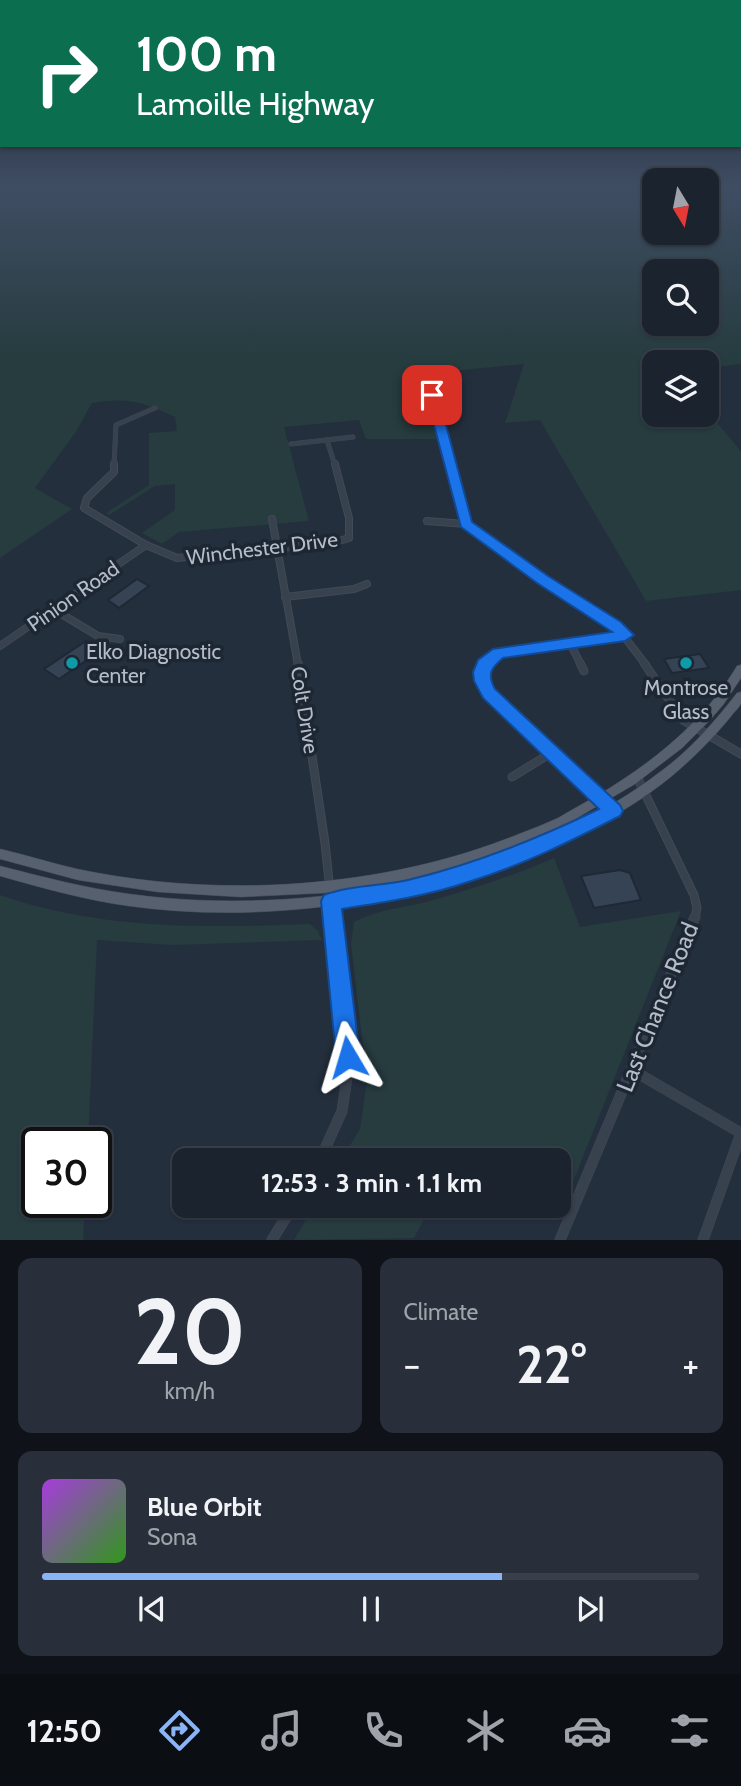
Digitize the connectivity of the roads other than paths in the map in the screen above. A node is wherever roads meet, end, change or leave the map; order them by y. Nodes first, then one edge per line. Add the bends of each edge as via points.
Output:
1 (426, 370) dead end
2 (155, 408) dead end
3 (353, 437) dead end
4 (327, 440) junction
5 (290, 443) dead end
6 (272, 519) dead end
7 (427, 522) dead end
8 (466, 524) junction
9 (146, 545) junction
10 (277, 549) junction
11 (367, 584) dead end
12 (285, 597) junction
13 (53, 609) junction
14 (625, 635) junction
15 (120, 639) dead end
16 (570, 643) junction
17 (0, 646) edge
18 (741, 669) edge
19 (584, 671) dead end
20 (741, 696) edge
21 (698, 728) junction
22 (710, 735) junction
23 (551, 753) junction
24 (741, 754) edge
25 (512, 777) dead end
26 (637, 777) junction
27 (644, 791) junction
28 (601, 800) junction
29 (613, 811) junction
30 (0, 854) edge
31 (0, 871) edge
32 (329, 886) junction
33 (331, 901) junction
34 (632, 1070) junction
35 (741, 1133) edge
36 (326, 1148) edge
37 (286, 1218) edge
38 (272, 1240) edge
39 (560, 1240) edge
40 (703, 1240) edge

1 - 8 street
2 - 9 street, Winchester Drive via 116,425 114,472 87,498 84,508
3 - 4 street
4 - 5 street
4 - 10 street, Winchester Drive via 351,534 344,541
6 - 10 street, Colt Drive
7 - 8 street
8 - 14 street
9 - 10 street, Winchester Drive via 177,558
9 - 13 street, Pinion Road
10 - 12 street, Colt Drive
11 - 12 street
12 - 32 street, Colt Drive
13 - 15 street via 97,636
13 - 17 street, Pinion Road
14 - 16 street
14 - 21 street via 678,715
16 - 19 street
16 - 23 street via 498,653 481,672 489,693
18 - 21 main road
20 - 22 main road
21 - 22 street
21 - 26 main road
22 - 24 street
22 - 27 main road
23 - 25 street
23 - 28 street
26 - 27 street, Last Chance Road
26 - 28 main road
27 - 29 main road
27 - 34 street, Last Chance Road via 697,908 694,925
28 - 29 street
28 - 32 main road via 534,834 462,859 412,873
29 - 33 main road via 549,843 467,874 405,890
30 - 32 main road via 70,874 156,888 219,892
31 - 33 main road via 135,901 236,907
32 - 33 street, Colt Drive
33 - 36 street, Colt Drive via 349,1083 338,1126
34 - 35 street
34 - 39 street, Last Chance Road
35 - 40 street
37 - 38 street

